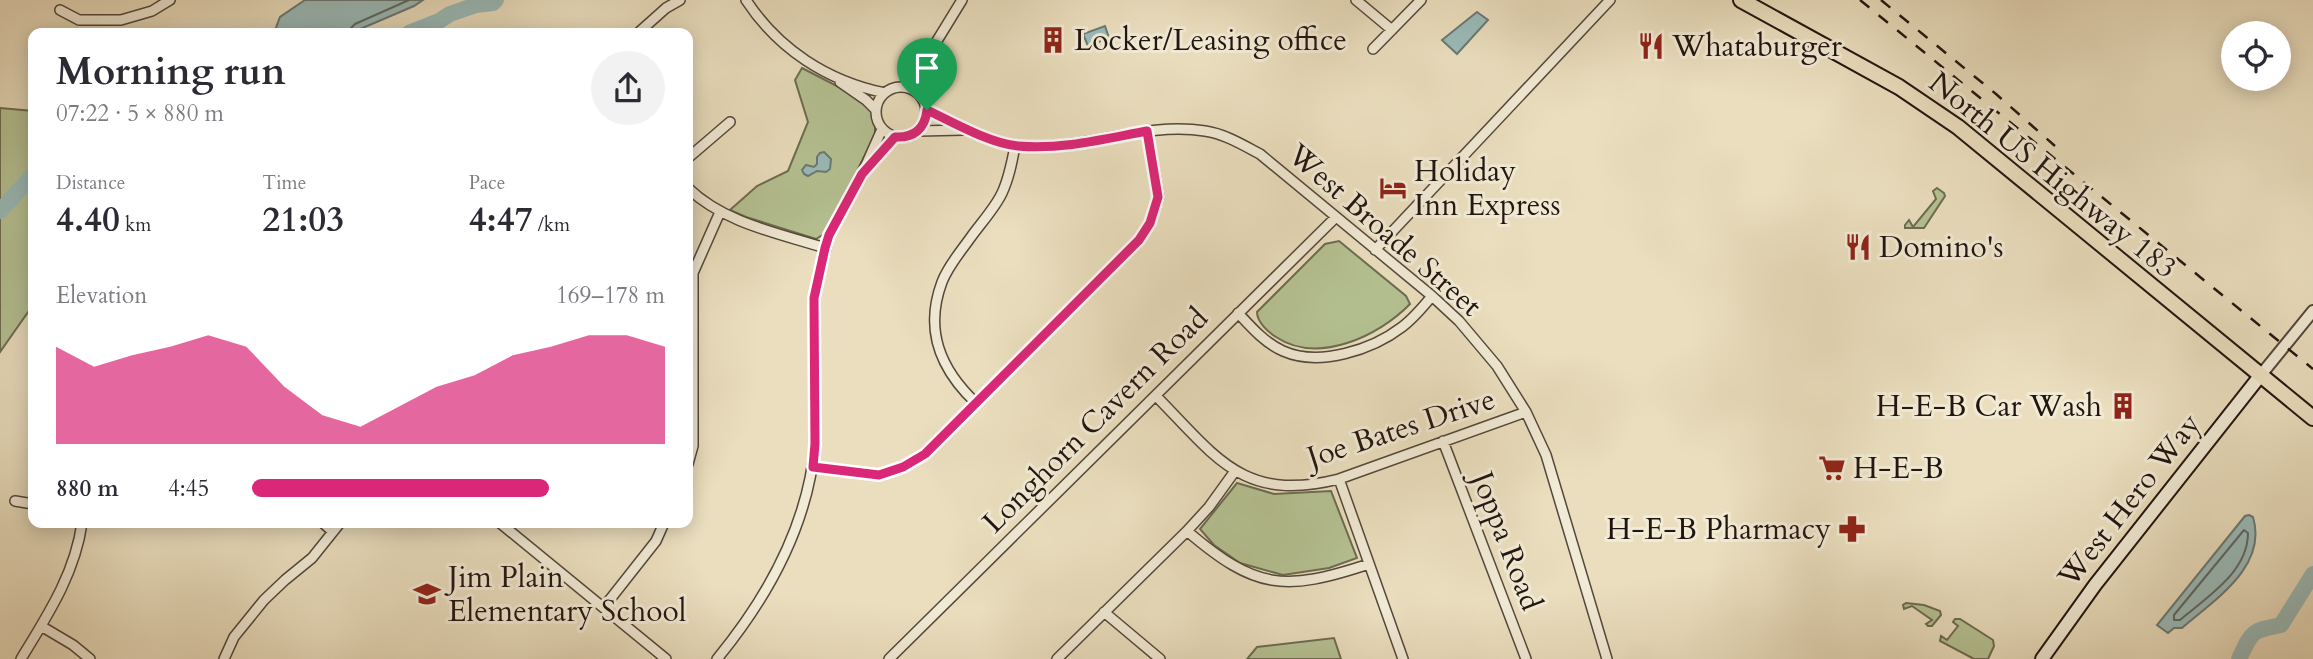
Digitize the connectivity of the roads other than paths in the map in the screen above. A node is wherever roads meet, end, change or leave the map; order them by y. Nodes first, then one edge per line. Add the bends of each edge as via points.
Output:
1 (170, 0) edge
2 (680, 0) edge
3 (746, 0) edge
4 (962, 0) edge
5 (1356, 0) edge
6 (1422, 0) edge
7 (1610, 0) edge
8 (1741, 0) edge
9 (60, 10) dead end
10 (644, 28) edge
11 (1392, 30) junction
12 (936, 39) junction
13 (1373, 49) dead end
14 (827, 73) junction
15 (905, 87) junction
16 (885, 93) junction
17 (924, 100) junction
18 (876, 110) junction
19 (927, 110) junction
20 (730, 122) dead end
21 (882, 129) junction
22 (967, 130) junction
23 (919, 131) junction
24 (1147, 131) junction
25 (895, 137) junction
26 (1015, 146) junction
27 (693, 154) edge
28 (862, 174) junction
29 (693, 192) edge
30 (720, 212) junction
31 (1336, 217) junction
32 (825, 248) junction
33 (1375, 250) junction
34 (693, 272) edge
35 (1432, 296) junction
36 (2313, 311) edge
37 (1237, 313) junction
38 (2260, 376) junction
39 (1156, 396) junction
40 (976, 403) junction
41 (1526, 412) junction
42 (2313, 418) edge
43 (1443, 441) junction
44 (813, 467) junction
45 (1234, 471) junction
46 (1339, 479) junction
47 (15, 501) dead end
48 (28, 503) edge
49 (81, 528) edge
50 (329, 528) edge
51 (336, 528) edge
52 (506, 528) edge
53 (662, 528) edge
54 (333, 531) junction
55 (1187, 531) junction
56 (1369, 564) junction
57 (604, 607) junction
58 (1104, 612) junction
59 (41, 626) junction
60 (21, 659) edge
61 (90, 659) edge
62 (224, 659) edge
63 (666, 659) edge
64 (717, 659) edge
65 (890, 659) edge
66 (1057, 659) edge
67 (1160, 659) edge
68 (1403, 659) edge
69 (1526, 659) edge
70 (1607, 659) edge
71 (2042, 659) edge

1 - 9 street via 121,20 79,20
2 - 10 street
3 - 14 street via 786,47
4 - 12 street
5 - 11 street
6 - 11 street
7 - 33 street
8 - 38 main road, North US Highway 183 via 1899,87 1948,120
11 - 13 street
12 - 15 street
12 - 17 street
14 - 16 street
14 - 18 street
15 - 16 street
15 - 17 street
16 - 18 street
17 - 19 street
18 - 21 street
19 - 22 street, West Broade Street
19 - 23 street
20 - 27 street
21 - 25 street
21 - 28 street
22 - 23 street, West Broade Street
22 - 26 street, West Broade Street
23 - 25 street
24 - 26 street, West Broade Street via 1053,147
24 - 31 street, West Broade Street via 1206,131 1233,139 1260,154
24 - 40 street via 1158,197 1150,223 1139,240
25 - 28 street
26 - 40 street via 1002,194 943,281 934,313 940,354 955,382
28 - 32 street
29 - 30 street
30 - 32 street
30 - 34 street
31 - 33 street, West Broade Street
31 - 37 street, Longhorn Cavern Road
32 - 44 street via 814,298
33 - 35 street, West Broade Street
35 - 37 street via 1383,340 1326,357 1282,351
35 - 41 street, West Broade Street via 1497,366
36 - 38 street
37 - 39 street, Longhorn Cavern Road
38 - 42 main road, North US Highway 183
38 - 71 main road, West Hero Way
39 - 45 street, Joe Bates Drive
39 - 65 street, Longhorn Cavern Road
40 - 44 street via 925,454 903,467 879,475
41 - 43 street, Joe Bates Drive
41 - 70 street, West Broade Street via 1546,455
43 - 46 street, Joe Bates Drive
43 - 69 street, Joppa Road
44 - 64 street via 795,534 770,586
45 - 46 street, Joe Bates Drive via 1279,486
45 - 55 street
46 - 56 street
47 - 48 street
49 - 59 street via 64,586
50 - 54 street
51 - 54 street
52 - 57 street
53 - 57 street
54 - 62 street via 312,558 264,600 234,637
55 - 56 street via 1233,566 1270,581 1316,580
55 - 58 street
56 - 68 street
57 - 63 street
58 - 66 street
58 - 67 street
59 - 60 street
59 - 61 street

